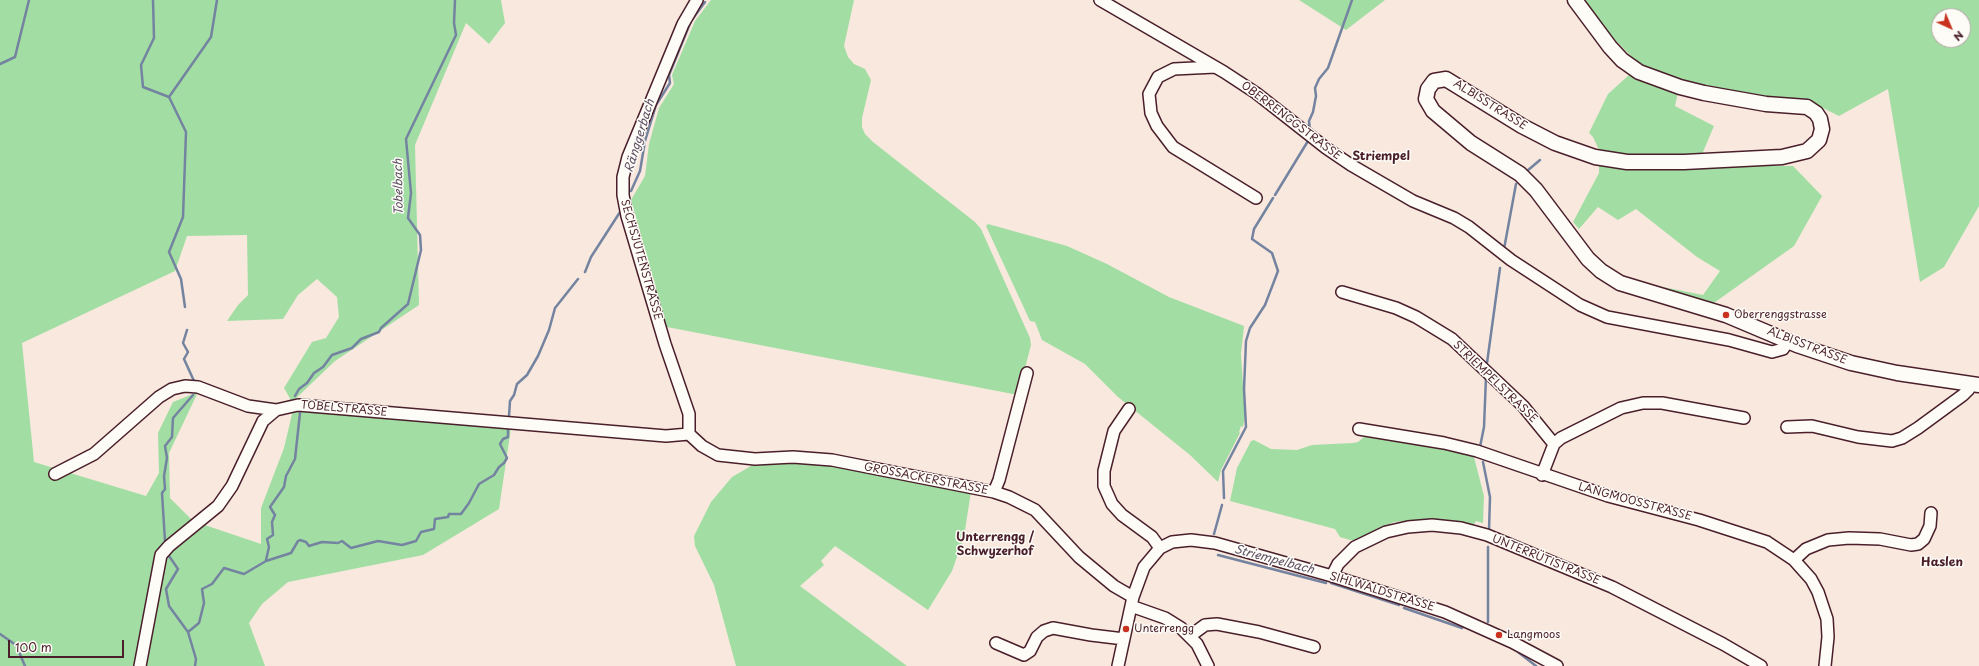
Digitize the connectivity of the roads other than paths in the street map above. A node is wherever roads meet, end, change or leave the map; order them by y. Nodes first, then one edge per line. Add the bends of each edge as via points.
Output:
1 (698, 0) edge
2 (1100, 0) edge
3 (1575, 0) edge
4 (1215, 67) junction
5 (1256, 198) dead end
6 (1342, 292) dead end
7 (1788, 341) junction
8 (1027, 372) dead end
9 (1975, 384) edge
10 (248, 406) junction
11 (1129, 409) dead end
12 (276, 410) junction
13 (1744, 418) dead end
14 (1787, 426) dead end
15 (1359, 429) dead end
16 (257, 431) junction
17 (689, 434) junction
18 (1554, 444) junction
19 (55, 474) dead end
20 (1542, 475) junction
21 (994, 492) junction
22 (1931, 513) dead end
23 (1160, 548) junction
24 (1794, 560) junction
25 (1332, 576) junction
26 (1132, 601) junction
27 (1190, 636) junction
28 (1124, 639) junction
29 (996, 643) dead end
30 (1314, 647) dead end
31 (140, 666) edge
32 (1118, 666) edge
33 (1208, 666) edge
34 (1557, 666) edge
35 (1761, 666) edge
36 (1825, 666) edge

1 - 17 street, SECHSJUTENSTRASSE via 683,24 628,157 622,195 688,414
2 - 4 street, OBERRENGGSTRASSE
3 - 7 main road, ALBISSTRASSE via 1610,47 1622,60 1639,72 1680,87 1710,94 1766,104 1806,107 1813,110 1820,119 1822,130 1819,140 1807,150 1782,156 1627,162 1596,157 1555,143 1522,126 1446,79 1440,79 1430,85 1426,93 1428,104 1460,134 1520,174 1536,190 1588,259 1610,278 1648,293 1726,315
4 - 5 street via 1174,69 1158,78 1149,94 1151,113 1164,137 1173,147
4 - 7 street, OBERRENGGSTRASSE via 1256,93 1351,165 1413,201 1470,227 1511,260 1580,305 1607,317 1729,340 1772,352 1783,349
6 - 18 street, STRIEMPELSTRASSE via 1396,308 1452,339 1524,406
7 - 9 main road, ALBISSTRASSE via 1869,368
8 - 21 street
9 - 14 street via 1918,428 1892,441 1858,437 1812,426
10 - 12 street
10 - 16 street via 257,420
10 - 19 street via 198,387 172,389 159,397 94,454
11 - 23 street via 1114,431 1104,470 1104,486 1112,504 1122,515 1152,537
12 - 16 street via 267,415
12 - 17 street, TOBELSTRASSE via 298,405 666,436
13 - 18 street via 1662,403 1643,403 1606,414
15 - 20 street, LANGMOOSSTRASSE via 1444,442 1477,451
16 - 31 street via 232,486 218,506 161,555
17 - 21 street, GROSSACKERSTRASSE via 702,446 718,455 755,459 793,457 832,460
18 - 20 street
20 - 24 street, LANGMOOSSTRASSE via 1763,540
21 - 26 street, GROSSACKERSTRASSE via 1035,510 1079,557
22 - 24 street via 1930,526 1924,539 1918,544 1911,545 1880,538 1828,540 1806,549
23 - 25 street, SIHLWALDSTRASSE via 1179,540 1216,543
23 - 26 street, SIHLWALDSTRASSE via 1144,567
24 - 36 street, LANGMOOSSTRASSE via 1811,579 1828,619
25 - 34 street, SIHLWALDSTRASSE via 1452,614
25 - 35 street, UNTERRÜTISTRASSE via 1338,564 1355,546 1386,532 1432,524 1461,528 1487,535 1612,587 1705,634
26 - 27 street, GROSSACKERSTRASSE via 1165,618
26 - 28 street, SIHLWALDSTRASSE
27 - 30 street via 1205,625 1216,624
27 - 33 street, GROSSACKERSTRASSE
28 - 29 street via 1054,628 1044,631 1037,637 1030,651 1024,655
28 - 32 street, SIHLWALDSTRASSE

